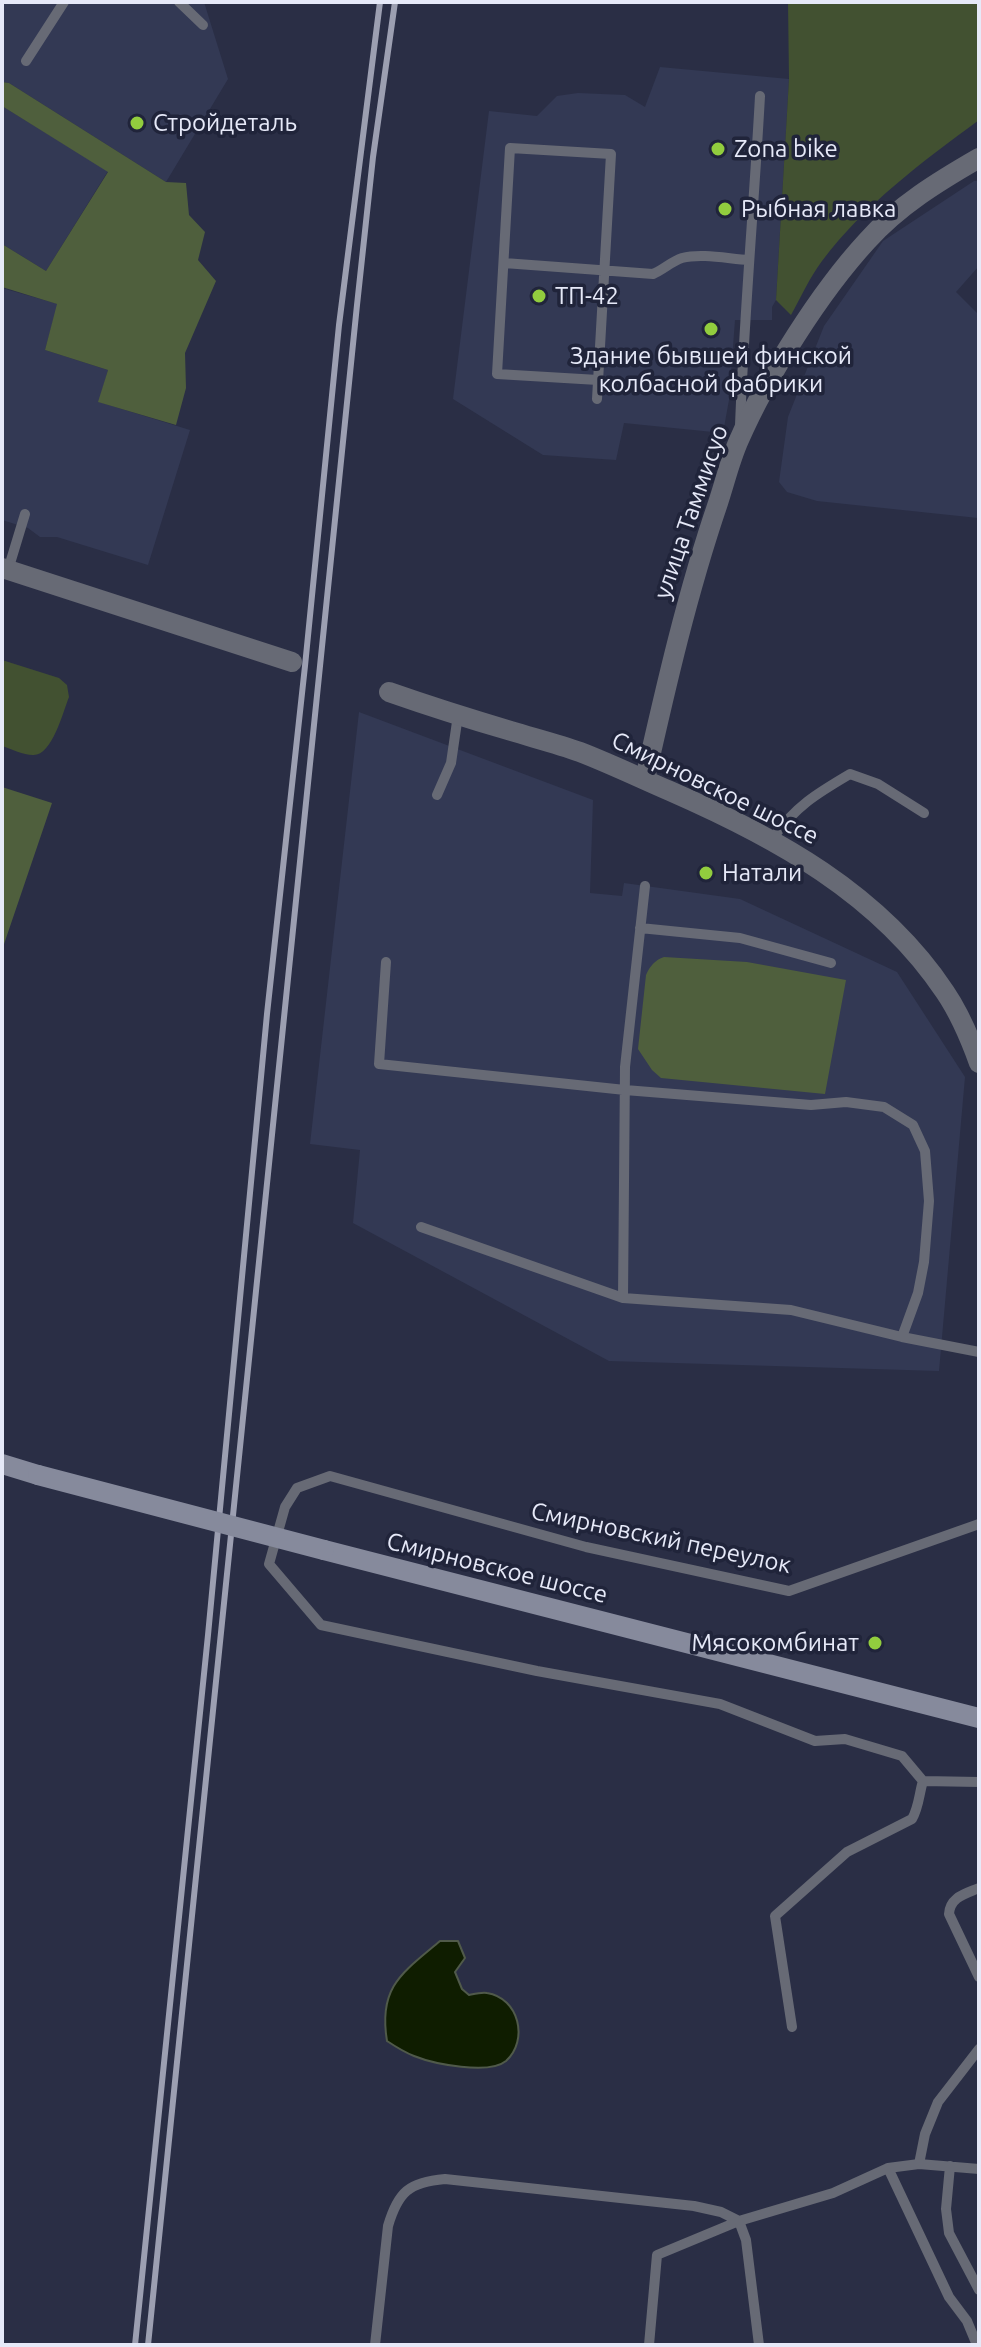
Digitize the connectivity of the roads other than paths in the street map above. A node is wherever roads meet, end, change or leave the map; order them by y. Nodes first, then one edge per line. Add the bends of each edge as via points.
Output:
1 (64, 2) edge
2 (179, 2) edge
3 (203, 25) dead end
4 (26, 61) dead end
5 (760, 96) dead end
6 (979, 158) edge
7 (749, 260) junction
8 (504, 263) junction
9 (605, 269) junction
10 (598, 380) junction
11 (597, 399) dead end
12 (739, 440) junction
13 (25, 514) dead end
14 (5, 569) edge
15 (292, 662) dead end
16 (389, 692) dead end
17 (458, 715) junction
18 (645, 779) junction
19 (437, 795) dead end
20 (924, 813) dead end
21 (772, 839) junction
22 (645, 886) dead end
23 (640, 928) junction
24 (386, 962) dead end
25 (831, 963) dead end
26 (979, 1063) edge
27 (625, 1090) junction
28 (421, 1227) dead end
29 (623, 1298) junction
30 (902, 1337) junction
31 (979, 1352) edge
32 (2, 1464) edge
33 (979, 1524) edge
34 (979, 1718) edge
35 (923, 1781) junction
36 (979, 1782) edge
37 (979, 1888) edge
38 (979, 1977) edge
39 (792, 2027) dead end
40 (979, 2049) edge
41 (919, 2164) junction
42 (950, 2166) junction
43 (888, 2168) junction
44 (979, 2169) edge
45 (739, 2221) junction
46 (979, 2290) edge
47 (375, 2345) edge
48 (649, 2345) edge
49 (759, 2345) edge
50 (977, 2345) edge

1 - 4 lane
2 - 3 lane
5 - 7 lane
6 - 12 street, улица Таммисуо via 930,186 868,239 798,335
7 - 9 lane via 693,256 653,274
7 - 12 lane
8 - 9 lane
8 - 9 lane via 510,148 611,154
8 - 10 lane via 497,374
9 - 10 lane
10 - 11 lane
12 - 18 street, улица Таммисуо via 684,610
13 - 14 lane
14 - 15 street
16 - 17 street, Смирновское шоссе
17 - 18 street, Смирновское шоссе via 579,752
17 - 19 lane via 451,763
18 - 21 street, Смирновское шоссе
20 - 21 lane via 878,784 850,774 812,796 787,817
21 - 26 street, Смирновское шоссе via 853,892 916,955 945,992
22 - 23 lane
23 - 25 lane via 740,938
23 - 27 lane
24 - 27 lane via 379,1064
27 - 29 lane
27 - 30 lane via 811,1105 846,1102 884,1107 913,1125 925,1151 929,1201 918,1293
28 - 29 lane
29 - 30 lane via 791,1310
30 - 31 lane
32 - 34 main road, Смирновское шоссе, bridge
33 - 35 lane, Смирновский переулок via 789,1591 586,1547 330,1476 297,1488 285,1507 269,1564 321,1625 720,1704 815,1741 845,1739 902,1756
35 - 36 lane
35 - 39 lane via 912,1819 847,1852 775,1916
37 - 38 lane via 954,1899 949,1914
40 - 41 lane via 938,2102
41 - 42 lane
41 - 43 lane
42 - 44 lane
42 - 46 lane via 949,2233
43 - 45 lane via 833,2193
43 - 50 lane
45 - 47 lane via 694,2206 445,2179 412,2185 401,2195 388,2226
45 - 48 lane via 657,2255
45 - 49 lane

